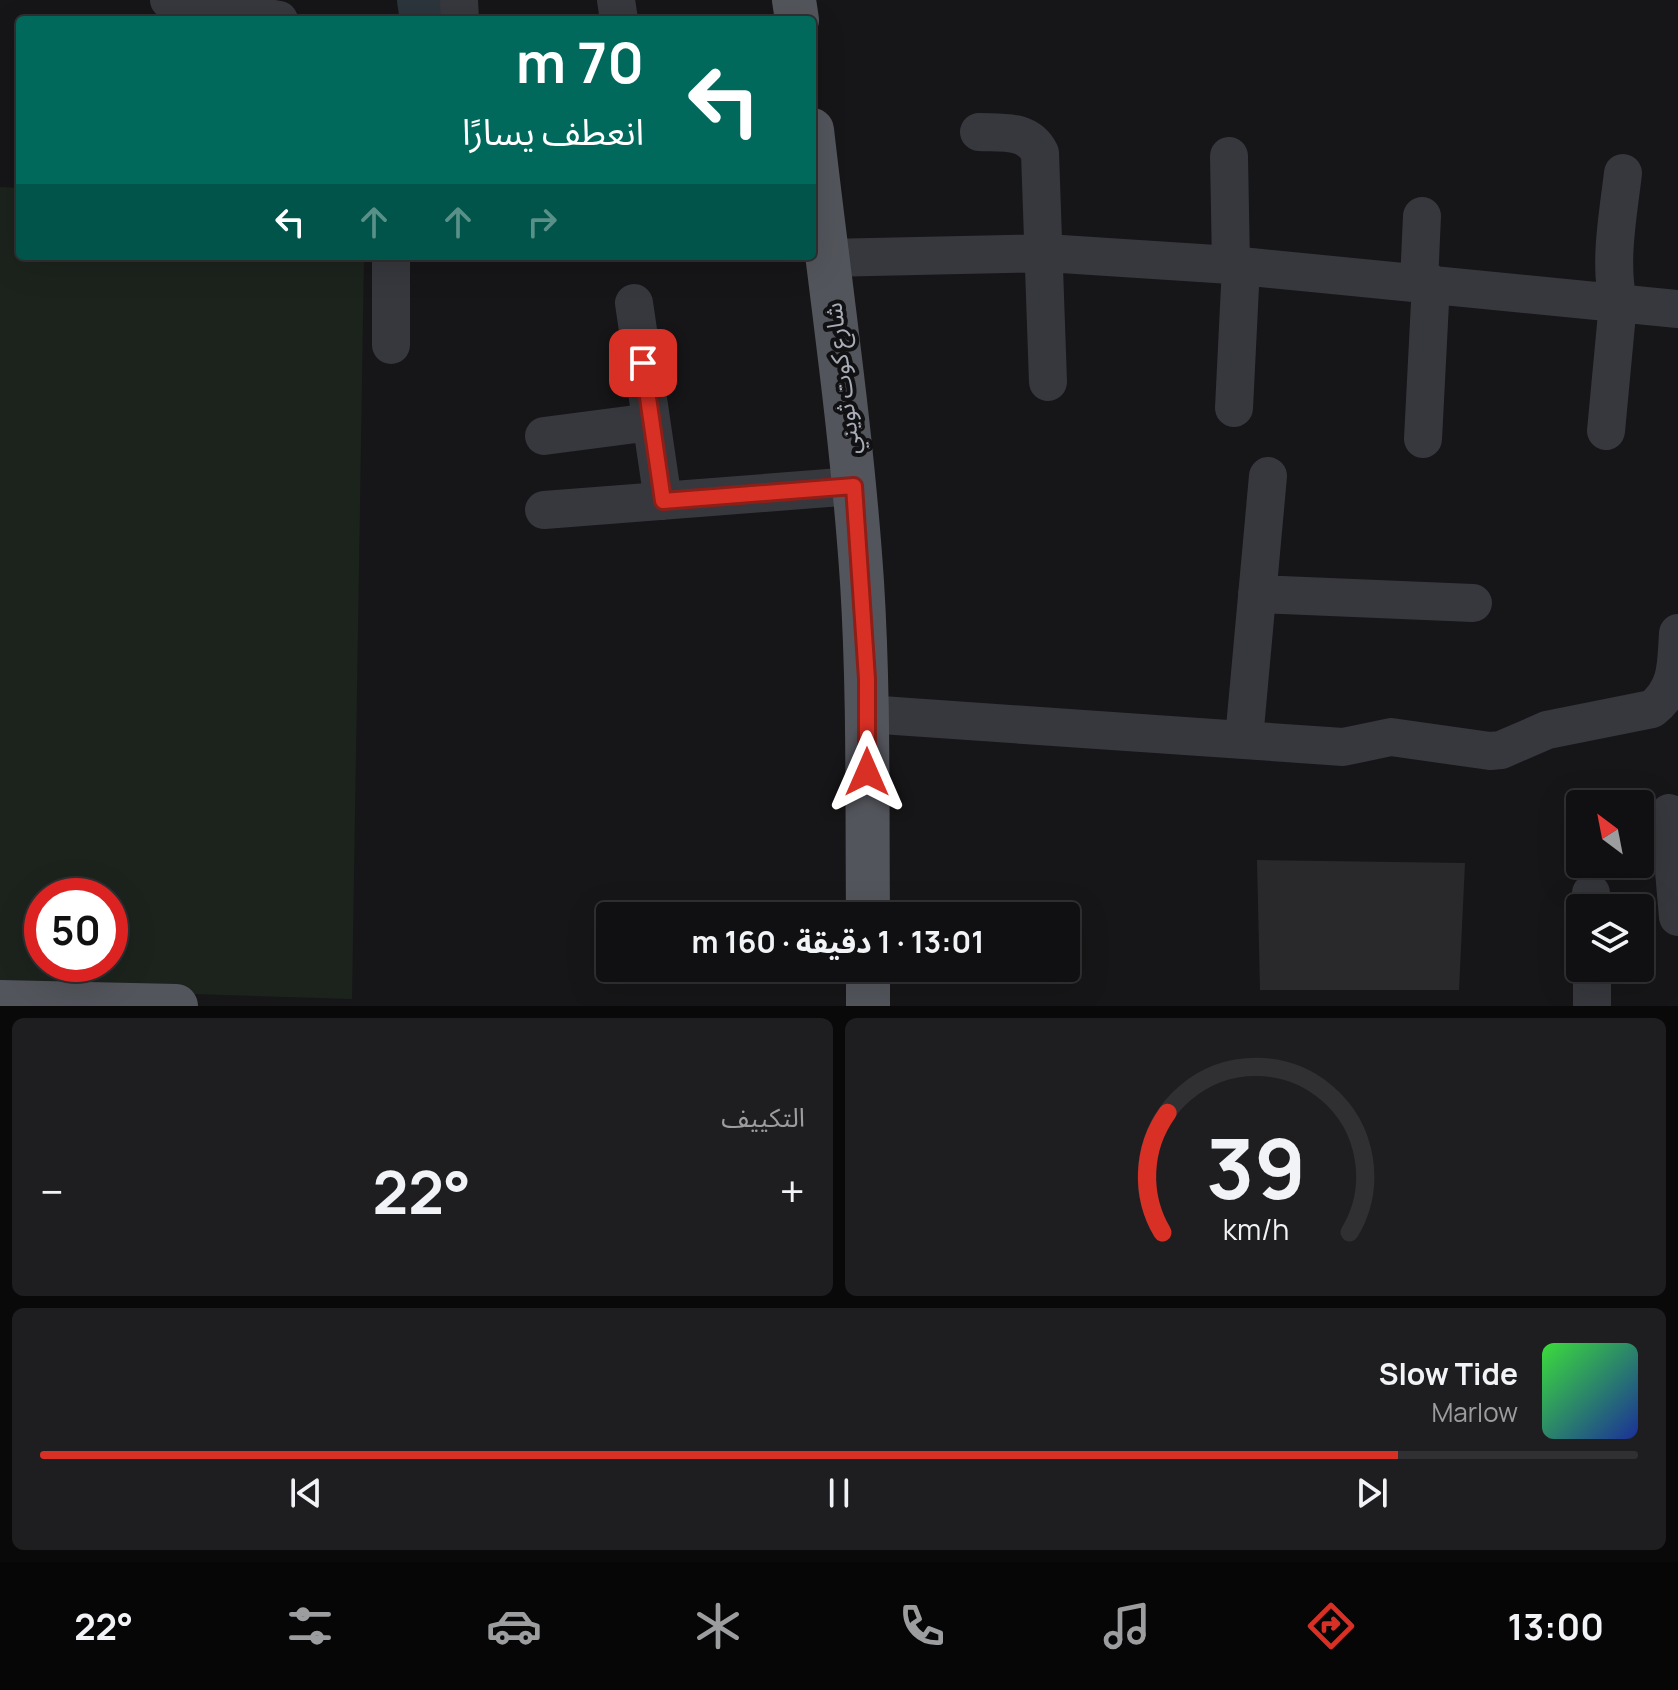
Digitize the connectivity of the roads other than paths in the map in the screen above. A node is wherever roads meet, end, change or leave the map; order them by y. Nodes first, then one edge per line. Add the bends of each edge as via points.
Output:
1 (169, 0) edge
2 (794, 0) edge
3 (806, 0) edge
4 (257, 16) edge
5 (979, 132) dead end
6 (1229, 156) dead end
7 (816, 173) edge
8 (1623, 173) dead end
9 (1422, 216) dead end
10 (1046, 253) junction
11 (826, 258) junction
12 (391, 260) edge
13 (1236, 266) junction
14 (1425, 283) junction
15 (634, 303) dead end
16 (1618, 303) junction
17 (1678, 309) edge
18 (391, 345) dead end
19 (1048, 382) dead end
20 (1234, 408) dead end
21 (651, 422) junction
22 (1606, 431) dead end
23 (544, 436) dead end
24 (1423, 439) dead end
25 (1268, 476) dead end
26 (854, 486) junction
27 (663, 501) junction
28 (544, 510) dead end
29 (1257, 594) junction
30 (1473, 603) dead end
31 (1678, 633) edge
32 (867, 714) junction
33 (1244, 739) junction
34 (1669, 813) dead end
35 (868, 902) edge
36 (1678, 917) edge
37 (868, 982) edge
38 (1592, 982) edge
39 (0, 1002) edge
40 (176, 1006) edge
41 (868, 1006) edge
42 (1592, 1006) edge

1 - 4 street
2 - 3 street
5 - 10 street via 1021,134 1036,145
6 - 13 street
7 - 11 main road, شارع كوت ثويني
8 - 16 street via 1613,270
9 - 14 street
10 - 11 street
10 - 13 street
10 - 19 street
11 - 26 main road, شارع كوت ثويني
12 - 18 street
13 - 14 street
13 - 20 street
14 - 16 street
14 - 24 street
15 - 21 street
16 - 17 street
16 - 22 street
21 - 23 street
21 - 27 street
25 - 29 street
26 - 27 street
26 - 32 main road, شارع كوت ثويني
27 - 28 street
29 - 30 street
29 - 33 street
31 - 33 street via 1672,688 1652,709 1547,730 1501,750 1391,737 1343,747
32 - 33 street
32 - 35 main road, شارع كوت ثويني
34 - 36 street
37 - 41 main road
38 - 42 street
39 - 40 main road

